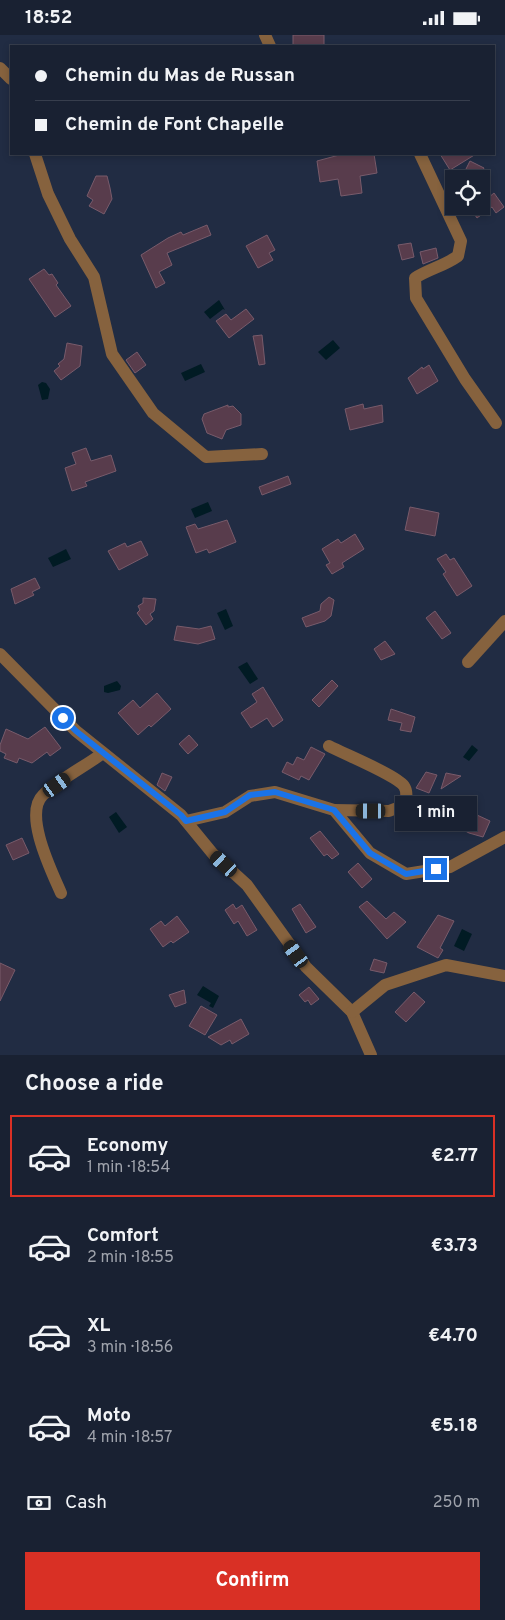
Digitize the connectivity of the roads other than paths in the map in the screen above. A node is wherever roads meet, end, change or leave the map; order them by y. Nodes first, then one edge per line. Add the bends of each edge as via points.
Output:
1 (0, 67) edge
2 (10, 78) edge
3 (35, 155) edge
4 (420, 155) edge
5 (496, 423) dead end
6 (262, 454) dead end
7 (505, 621) edge
8 (0, 654) edge
9 (468, 662) dead end
10 (329, 746) dead end
11 (103, 753) junction
12 (334, 810) junction
13 (186, 821) junction
14 (505, 837) edge
15 (61, 893) dead end
16 (505, 976) edge
17 (352, 1012) junction
18 (371, 1055) edge

1 - 2 street
3 - 6 street via 48,194 70,239 94,277 112,354 152,413 206,457
4 - 5 street via 461,241 458,256 445,266 415,278 416,298
7 - 9 street
8 - 11 street via 76,731
10 - 12 street via 386,774 403,785 407,796 405,805 389,811
11 - 13 street
11 - 15 street via 42,796 35,814 44,852
12 - 13 street via 275,792 250,795 225,812
12 - 14 street via 370,853 406,874 450,867
13 - 17 street via 213,854 247,885 306,967
16 - 17 street via 446,965 386,985
17 - 18 street

